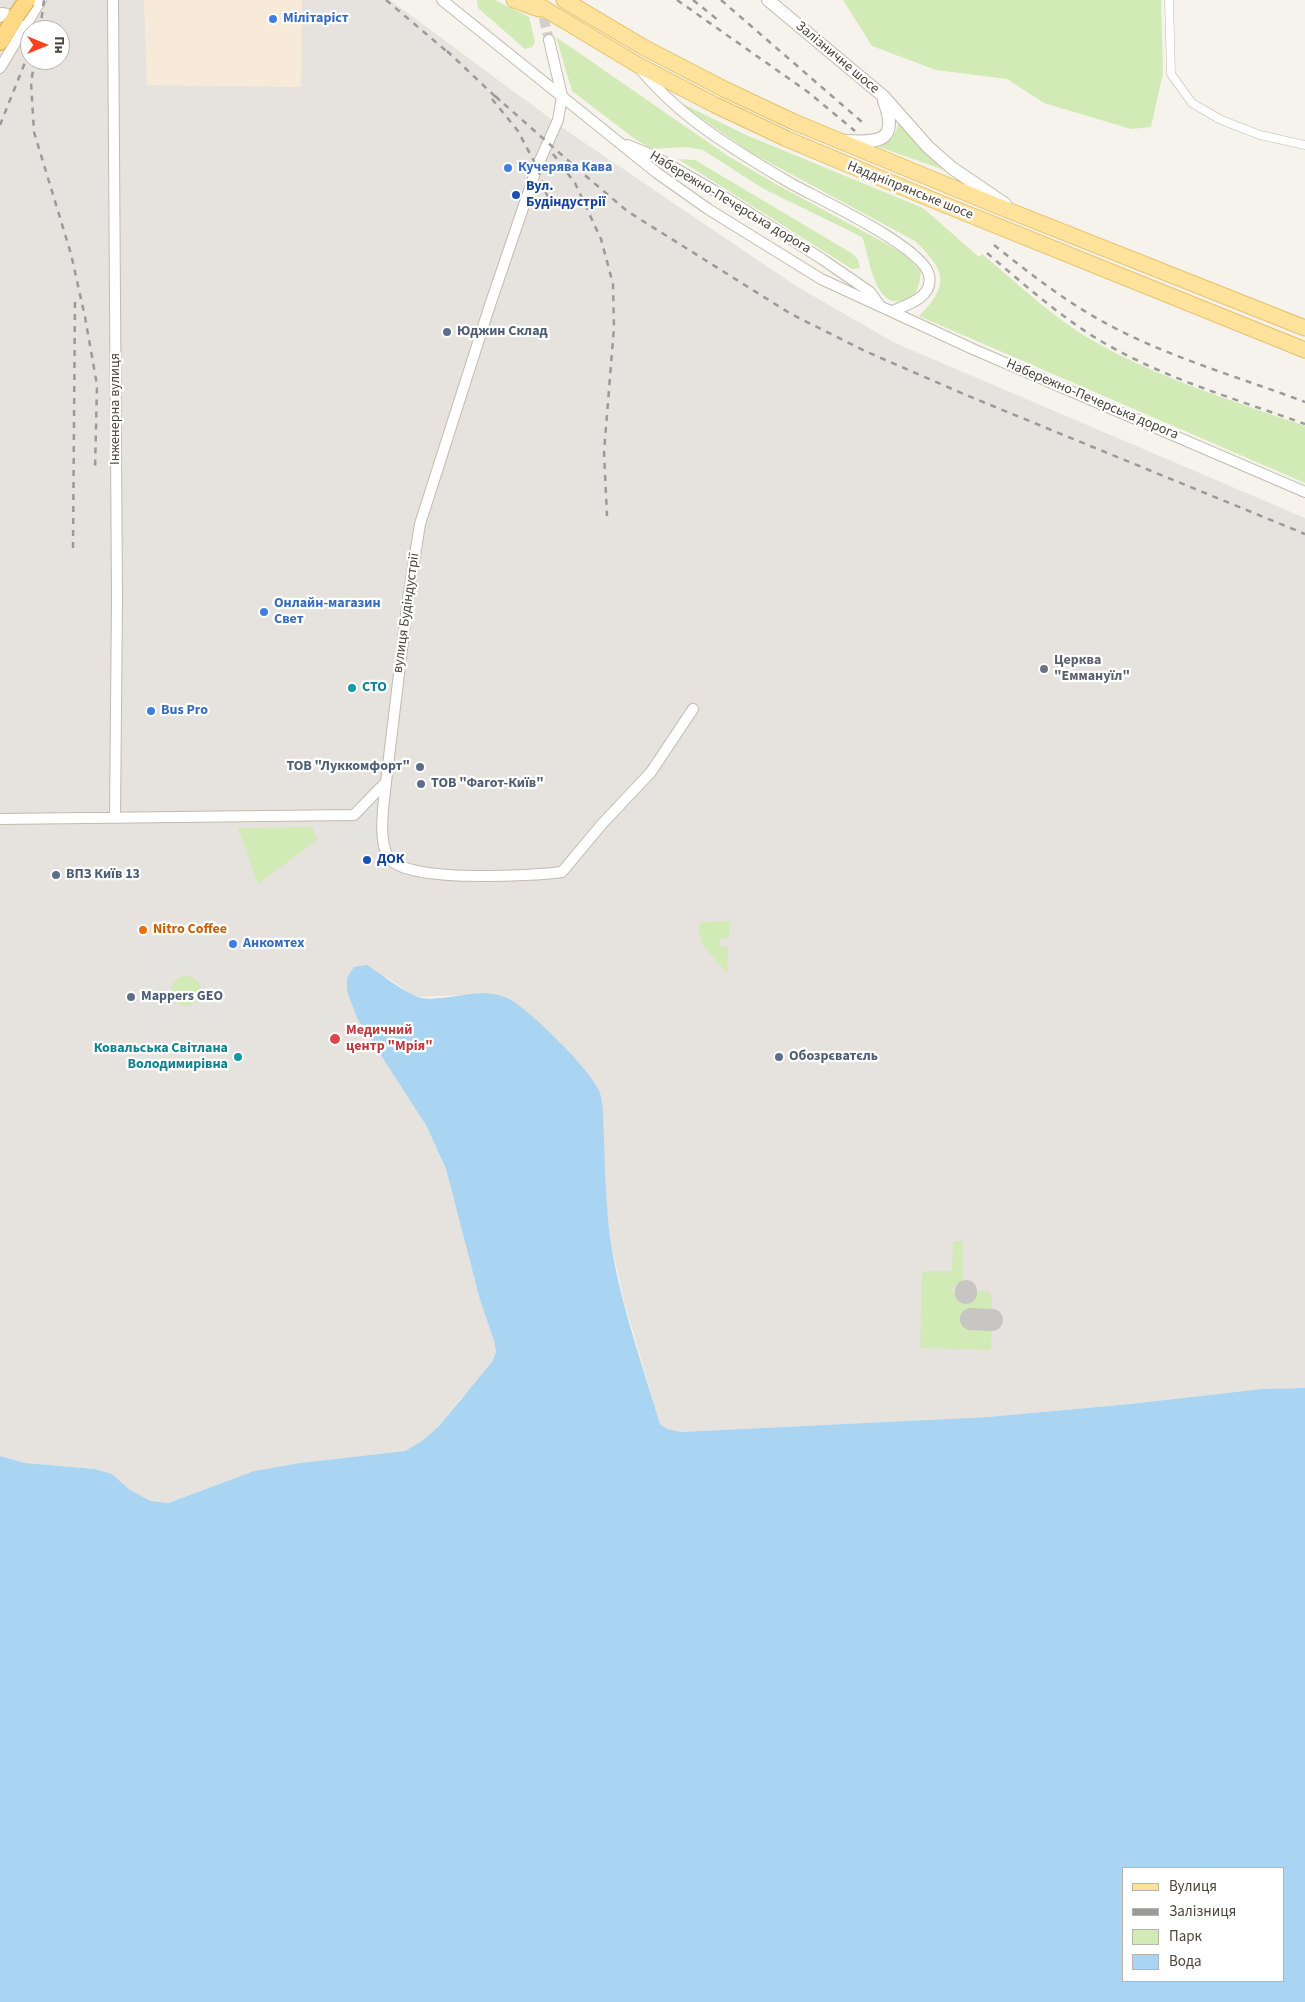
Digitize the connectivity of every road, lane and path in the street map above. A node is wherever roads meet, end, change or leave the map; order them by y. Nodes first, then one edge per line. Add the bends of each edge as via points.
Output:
1 (27, 0) edge
2 (41, 0) edge
3 (113, 0) edge
4 (442, 0) edge
5 (514, 0) edge
6 (530, 0) edge
7 (564, 0) edge
8 (768, 0) edge
9 (1169, 0) edge
10 (554, 16) junction
11 (15, 17) edge
12 (549, 40) tunnel mouth
13 (0, 42) edge
14 (638, 65) junction
15 (0, 68) edge
16 (562, 96) junction
17 (882, 96) junction
18 (838, 141) junction
19 (622, 143) junction
20 (1305, 145) edge
21 (1022, 215) junction
22 (880, 306) junction
23 (1254, 309) junction
24 (892, 312) junction
25 (1305, 318) edge
26 (1305, 328) edge
27 (1305, 350) edge
28 (1305, 492) edge
29 (693, 709) dead end
30 (386, 782) junction
31 (115, 818) junction
32 (0, 819) edge

1 - 11 highway, bridge
2 - 11 street
3 - 31 street, Інженерна вулиця via 117,579
4 - 16 street, Набережно-Печерська дорога
5 - 10 main road
6 - 10 main road, Наддніпрянське шосе
7 - 18 main road, Наддніпрянське шосе via 724,89
8 - 17 street, Залізничне шосе
9 - 20 street via 1171,74 1192,103 1221,120 1260,135
10 - 14 main road, Наддніпрянське шосе
11 - 13 highway
11 - 15 street
12 - 16 street
14 - 24 street via 671,101 729,146 879,231 921,261 929,273 927,290 919,299
14 - 27 main road, Наддніпрянське шосе via 715,105 845,164
16 - 19 street, Набережно-Печерська дорога
16 - 30 street, вулиця Будіндустрії via 558,120 534,176 420,524
17 - 18 street, Залізничне шосе via 890,119 884,135 873,142
17 - 21 street, Залізничне шосе via 928,147 952,168
18 - 21 main road, Наддніпрянське шосе
19 - 22 street, Набережно-Печерська дорога via 665,178 742,230 820,279
19 - 22 street, Набережно-Печерська дорога via 652,155 715,191 870,292
21 - 23 main road, Наддніпрянське шосе
22 - 24 street, Набережно-Печерська дорога
23 - 25 main road
23 - 26 main road, Наддніпрянське шосе
24 - 28 street, Набережно-Печерська дорога
29 - 30 street, вулиця Будіндустрії via 651,772 562,872 497,877 400,866 384,849
30 - 31 street via 354,815
31 - 32 street

